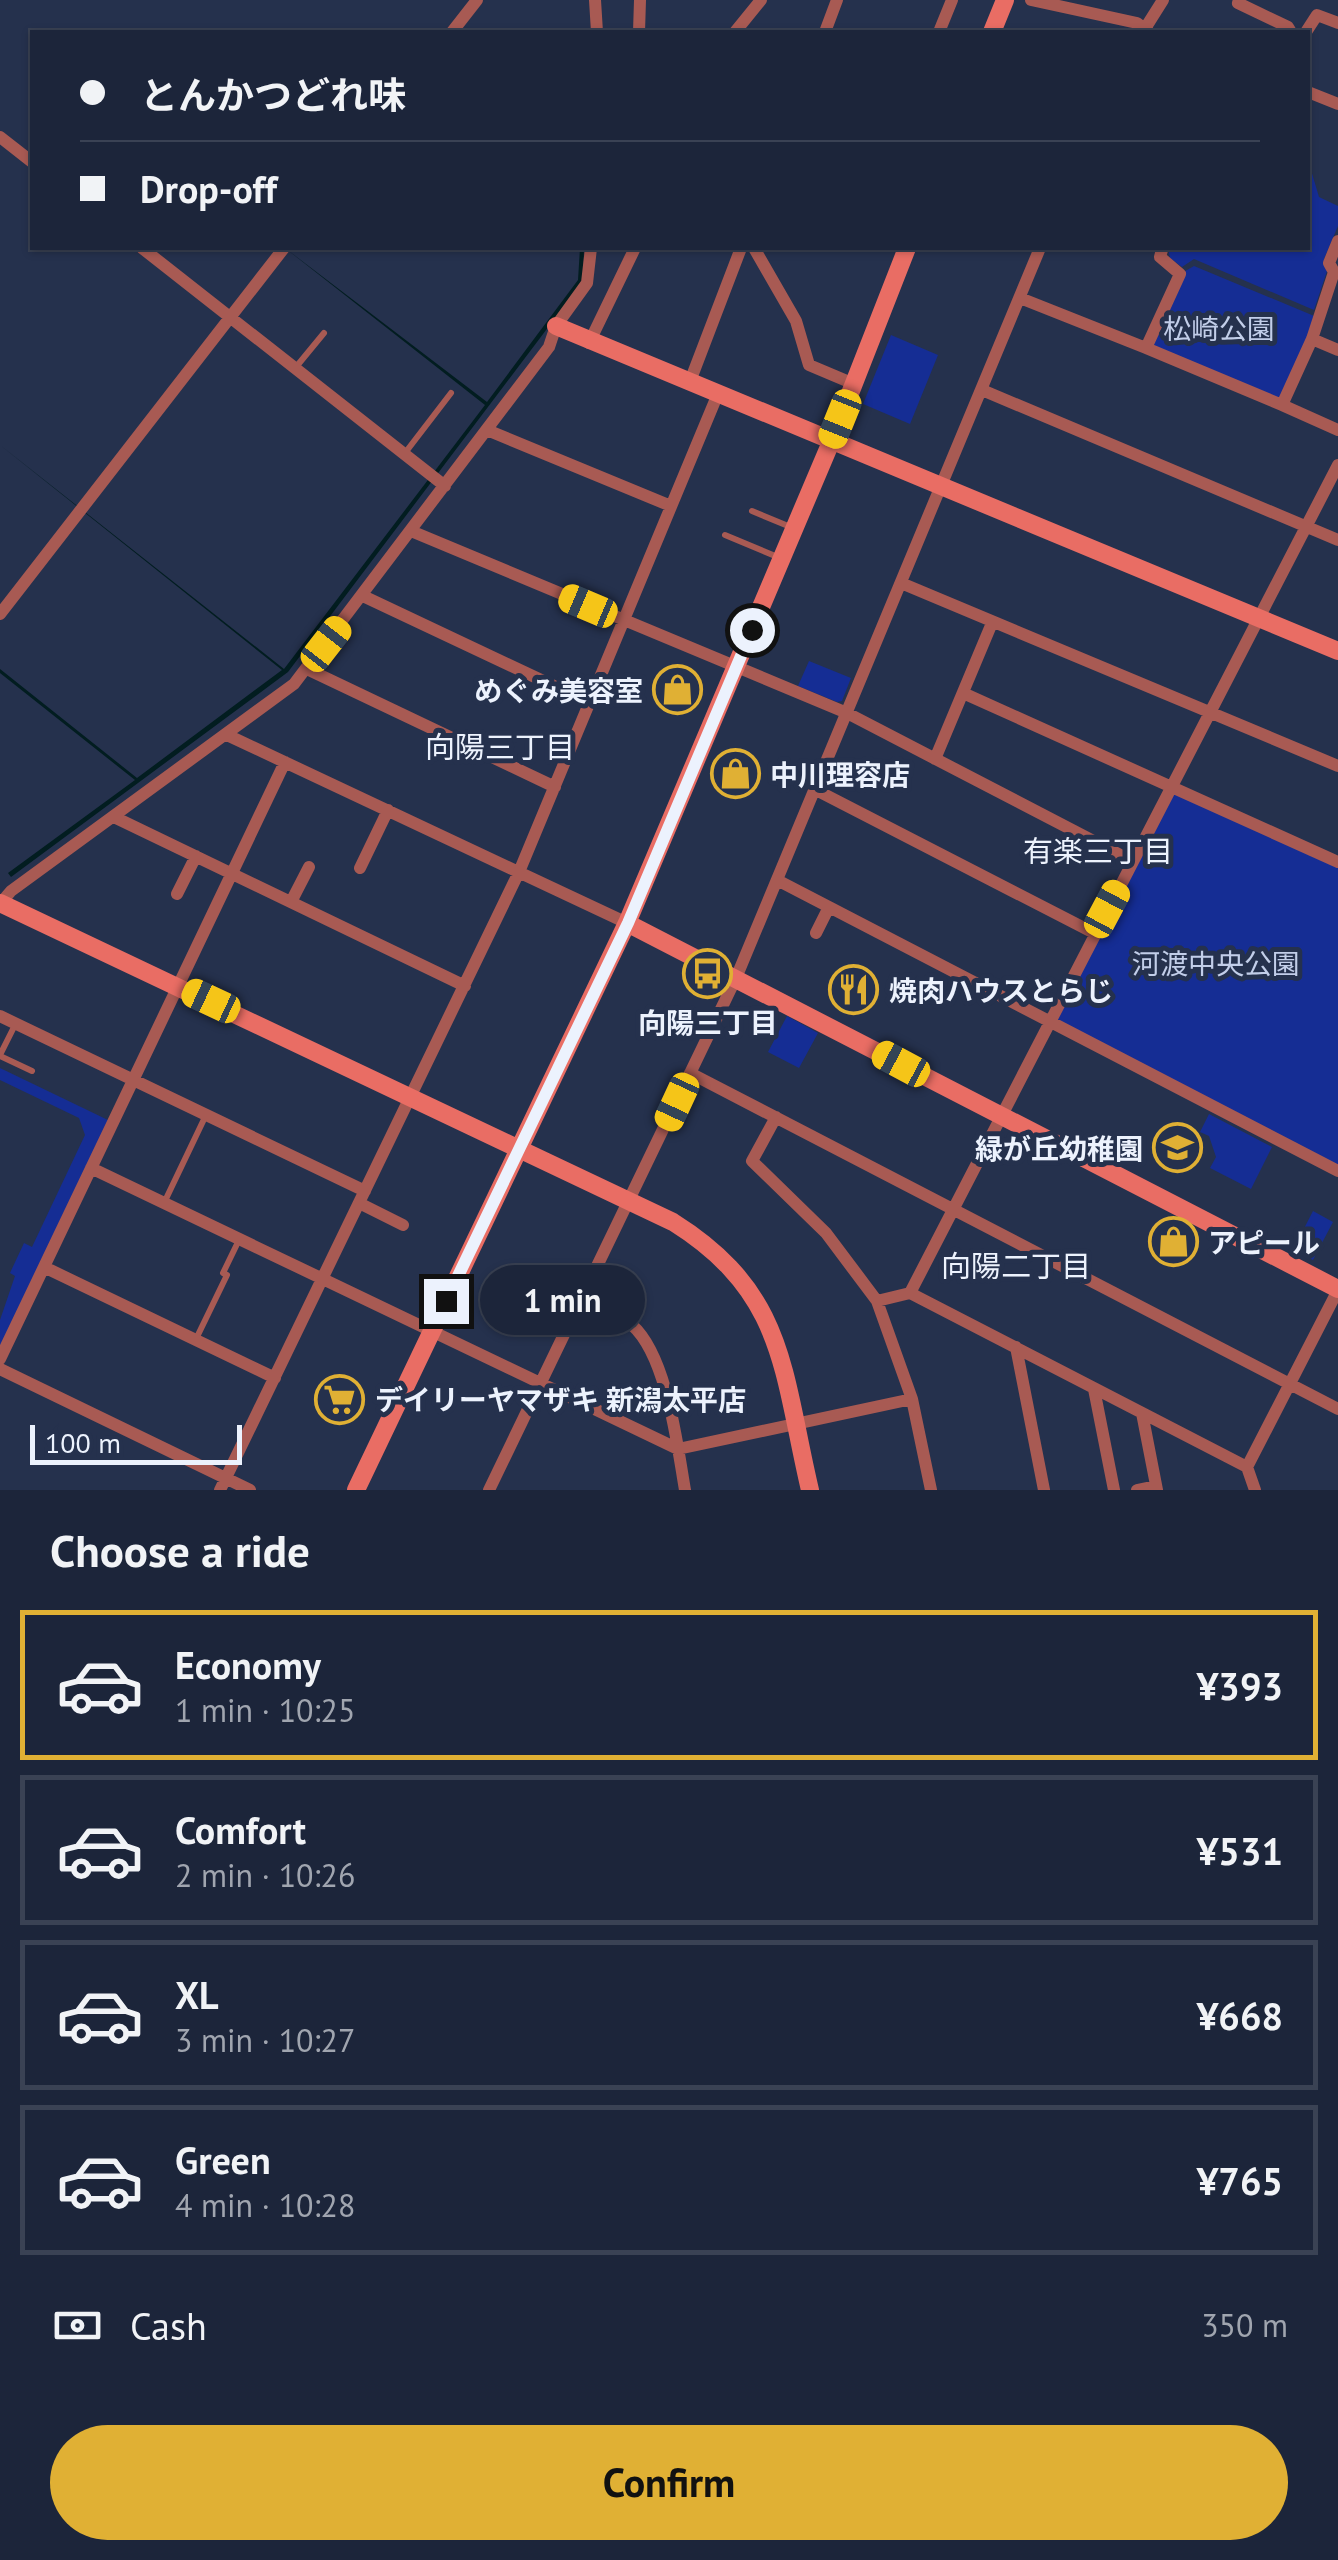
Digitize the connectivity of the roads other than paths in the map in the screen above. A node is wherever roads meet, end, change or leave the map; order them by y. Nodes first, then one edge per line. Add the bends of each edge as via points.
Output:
1 (476, 0) edge
2 (595, 0) edge
3 (640, 0) edge
4 (761, 0) edge
5 (837, 0) edge
6 (952, 0) edge
7 (1005, 0) edge
8 (1031, 0) edge
9 (1163, 0) edge
10 (1239, 0) edge
11 (1102, 7) edge
12 (1338, 23) edge
13 (454, 30) edge
14 (597, 30) edge
15 (639, 30) edge
16 (738, 30) edge
17 (826, 30) edge
18 (941, 30) edge
19 (993, 30) edge
20 (1148, 30) edge
21 (1290, 30) edge
22 (1307, 30) edge
23 (1310, 93) edge
24 (1338, 104) edge
25 (0, 137) edge
26 (30, 160) edge
27 (1338, 241) edge
28 (145, 250) edge
29 (281, 250) edge
30 (591, 250) edge
31 (634, 250) edge
32 (740, 250) edge
33 (755, 250) edge
34 (906, 250) edge
35 (1039, 250) edge
36 (1162, 250) edge
37 (1336, 273) edge
38 (1020, 298) junction
39 (230, 317) junction
40 (556, 326) junction
41 (324, 333) dead end
42 (1312, 339) junction
43 (589, 343) junction
44 (1146, 348) junction
45 (1338, 350) edge
46 (295, 368) junction
47 (689, 384) junction
48 (854, 384) junction
49 (982, 390) junction
50 (451, 394) dead end
51 (717, 396) junction
52 (1282, 405) junction
53 (487, 430) junction
54 (1338, 430) edge
55 (831, 442) junction
56 (404, 454) junction
57 (1338, 465) edge
58 (445, 486) junction
59 (940, 486) junction
60 (671, 506) junction
61 (752, 511) dead end
62 (1306, 527) junction
63 (794, 529) junction
64 (411, 531) junction
65 (725, 535) dead end
66 (1338, 540) edge
67 (781, 558) junction
68 (901, 583) junction
69 (363, 596) junction
70 (0, 614) edge
71 (1259, 618) junction
72 (623, 621) junction
73 (992, 623) junction
74 (1338, 651) edge
75 (737, 666) junction
76 (307, 668) junction
77 (964, 693) junction
78 (590, 703) junction
79 (1209, 712) junction
80 (847, 713) junction
81 (226, 735) junction
82 (936, 759) junction
83 (285, 762) junction
84 (1338, 766) edge
85 (555, 787) junction
86 (1170, 788) junction
87 (816, 790) junction
88 (388, 810) junction
89 (114, 816) junction
90 (196, 856) junction
91 (1132, 861) junction
92 (1338, 862) edge
93 (309, 867) dead end
94 (360, 868) dead end
95 (519, 872) junction
96 (232, 874) junction
97 (777, 880) junction
98 (177, 894) dead end
99 (292, 902) junction
100 (0, 903) edge
101 (829, 907) junction
102 (628, 923) junction
103 (816, 933) dead end
104 (1094, 933) junction
105 (736, 978) junction
106 (178, 985) junction
107 (465, 986) junction
108 (0, 1016) edge
109 (1049, 1022) junction
110 (16, 1023) junction
111 (0, 1056) edge
112 (32, 1071) dead end
113 (690, 1073) junction
114 (134, 1080) junction
115 (411, 1096) junction
116 (206, 1115) junction
117 (1000, 1115) junction
118 (776, 1117) junction
119 (520, 1150) junction
120 (91, 1168) junction
121 (1338, 1171) edge
122 (362, 1197) junction
123 (630, 1202) junction
124 (164, 1204) junction
125 (953, 1208) junction
126 (404, 1225) dead end
127 (239, 1240) junction
128 (44, 1268) junction
129 (322, 1281) junction
130 (1338, 1290) edge
131 (910, 1293) junction
132 (584, 1296) junction
133 (877, 1301) junction
134 (431, 1332) junction
135 (196, 1340) junction
136 (1016, 1347) junction
137 (0, 1359) edge
138 (0, 1369) edge
139 (275, 1378) junction
140 (541, 1383) junction
141 (1290, 1383) junction
142 (1094, 1389) junction
143 (912, 1399) junction
144 (1338, 1409) edge
145 (1142, 1413) junction
146 (795, 1424) junction
147 (678, 1449) junction
148 (1247, 1467) junction
149 (223, 1484) edge
150 (496, 1488) edge
151 (1157, 1488) edge
152 (250, 1490) edge
153 (356, 1490) edge
154 (686, 1490) edge
155 (810, 1490) edge
156 (931, 1490) edge
157 (1044, 1490) edge
158 (1114, 1490) edge
159 (1138, 1490) edge
160 (1254, 1490) edge

1 - 13 street
2 - 14 street
3 - 15 street
4 - 16 street
5 - 17 street
6 - 18 street
7 - 19 street
8 - 11 street
9 - 20 street
10 - 21 street
11 - 20 street
12 - 22 street via 1316,15
23 - 24 street
25 - 26 street
27 - 37 street via 1329,263
28 - 39 street
29 - 39 street
30 - 40 street via 587,283
31 - 43 street
32 - 47 street
33 - 48 street via 796,321 809,366
34 - 48 street
35 - 38 street
36 - 44 street via 1160,257 1180,274
37 - 42 street
38 - 44 street
38 - 49 street
39 - 46 street
39 - 70 street
40 - 43 street
40 - 53 street via 549,347
41 - 46 lane
42 - 45 street
42 - 52 street
43 - 47 street
44 - 52 street
46 - 56 street
47 - 51 street
48 - 55 street
49 - 59 street
49 - 62 street
50 - 56 lane
51 - 55 street
51 - 60 street
52 - 54 street
53 - 58 street
53 - 60 street
55 - 59 street
55 - 63 street
56 - 58 street
57 - 62 street
58 - 64 street
59 - 68 street
59 - 71 street
60 - 72 street
61 - 63 lane
62 - 66 street
62 - 71 street
63 - 67 street
64 - 69 street
64 - 72 street
65 - 67 lane
67 - 75 street
68 - 73 street
68 - 80 street
69 - 76 street
69 - 78 street
71 - 74 street
71 - 79 street
72 - 75 street
72 - 78 street
73 - 77 street
73 - 79 street
75 - 80 street
75 - 102 street
76 - 81 street
76 - 85 street
77 - 82 street
77 - 86 street
78 - 85 street
79 - 84 street
79 - 86 street
80 - 82 street
80 - 87 street
81 - 83 street
81 - 89 street
82 - 91 street
83 - 88 street
83 - 96 street
85 - 95 street
86 - 91 street
86 - 92 street
87 - 97 street
87 - 104 street
88 - 94 street
88 - 95 street
89 - 90 street
89 - 100 street
90 - 96 street
90 - 98 street
91 - 104 street
93 - 99 street
95 - 102 street
95 - 107 street
96 - 99 street
96 - 106 street
97 - 101 street
97 - 105 street
99 - 107 street
100 - 106 street
101 - 103 street
101 - 109 street
102 - 105 street
102 - 119 street
104 - 109 street
105 - 113 street
105 - 117 street
106 - 114 street
106 - 115 street
107 - 115 street
108 - 110 street
109 - 117 street
109 - 121 street
110 - 111 lane
110 - 114 street
111 - 112 lane
113 - 118 street
113 - 123 street
114 - 116 street
114 - 120 street
115 - 119 street
115 - 122 street
116 - 122 street
116 - 124 lane
117 - 125 street
117 - 130 street
118 - 125 street
118 - 133 street via 752,1161 826,1232
119 - 123 street
119 - 134 street
120 - 124 street
120 - 128 street
122 - 126 street
122 - 129 street
123 - 132 street
123 - 146 street via 702,1240 750,1288 781,1356
124 - 127 street
125 - 131 street
125 - 141 street
127 - 129 street
127 - 135 lane
128 - 135 street
128 - 137 street
129 - 134 street
129 - 139 street
130 - 141 street
131 - 133 street
131 - 136 street
132 - 140 street
132 - 147 street via 634,1326 647,1344
133 - 143 street
134 - 140 street
134 - 153 street
135 - 139 street
136 - 142 street
136 - 157 street
138 - 149 street
139 - 149 street
140 - 147 street
140 - 150 street
141 - 144 street
141 - 148 street
142 - 145 street
142 - 158 street
143 - 146 street
143 - 156 street
145 - 148 street
145 - 151 street
146 - 147 street
146 - 155 street
147 - 154 street
148 - 160 street
149 - 152 street
151 - 159 street

